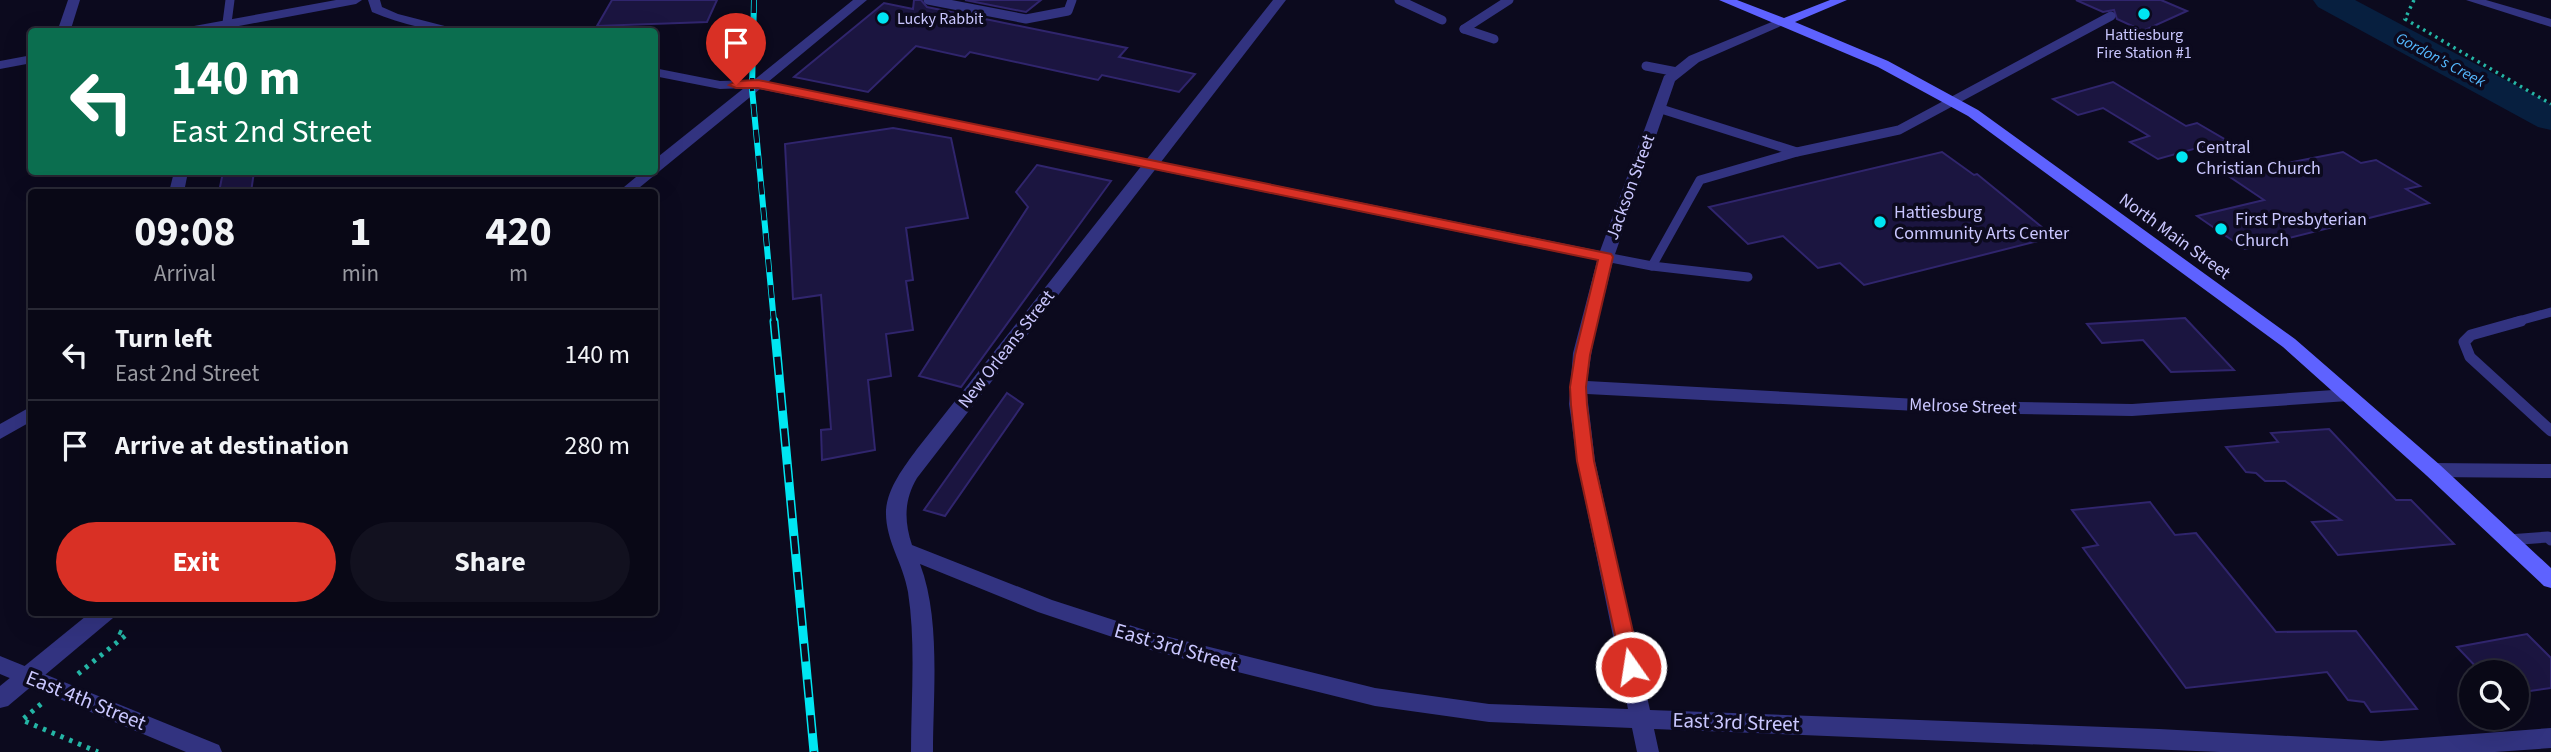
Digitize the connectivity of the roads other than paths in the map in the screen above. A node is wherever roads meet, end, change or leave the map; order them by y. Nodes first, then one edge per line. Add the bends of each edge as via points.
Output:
1 (74, 0) edge
2 (230, 0) edge
3 (356, 0) edge
4 (373, 0) edge
5 (861, 0) edge
6 (928, 0) edge
7 (1072, 0) edge
8 (1280, 0) edge
9 (1399, 0) edge
10 (1509, 0) edge
11 (1725, 0) edge
12 (1842, 0) edge
13 (2472, 0) edge
14 (2111, 16) dead end
15 (1442, 20) dead end
16 (1784, 22) junction
17 (227, 23) junction
18 (2551, 23) edge
19 (64, 28) edge
20 (210, 28) edge
21 (443, 28) edge
22 (1494, 39) dead end
23 (28, 60) edge
24 (0, 65) edge
25 (1646, 66) dead end
26 (1677, 72) junction
27 (658, 73) edge
28 (758, 84) junction
29 (1953, 100) junction
30 (1658, 108) junction
31 (1797, 152) junction
32 (1151, 164) junction
33 (658, 166) edge
34 (647, 175) edge
35 (629, 189) edge
36 (1606, 257) junction
37 (1652, 267) junction
38 (1748, 277) dead end
39 (2551, 312) edge
40 (1578, 387) junction
41 (2348, 395) junction
42 (28, 415) edge
43 (2551, 431) edge
44 (0, 433) edge
45 (2433, 470) junction
46 (2551, 471) edge
47 (2508, 540) junction
48 (2551, 540) edge
49 (902, 549) junction
50 (2551, 580) edge
51 (101, 616) edge
52 (0, 665) edge
53 (28, 676) junction
54 (0, 699) edge
55 (1643, 718) junction
56 (2551, 738) edge
57 (2163, 746) edge
58 (211, 752) edge
59 (922, 752) edge
60 (1648, 752) edge

1 - 19 street
2 - 17 lane
3 - 17 street
4 - 21 street via 376,9 394,18
5 - 28 street
6 - 7 lane via 1026,19 1068,11
8 - 32 street, New Orleans Street
9 - 15 lane
10 - 22 lane via 1464,29
11 - 16 main road, North Main Street
12 - 16 main road
13 - 18 street
14 - 29 lane
16 - 26 street, Jackson Street via 1708,53
16 - 29 main road, North Main Street via 1887,65
17 - 20 street
23 - 24 street
25 - 26 lane
26 - 30 street, Jackson Street via 1669,79
27 - 28 street via 720,85
28 - 32 street
28 - 33 street
29 - 31 lane via 1899,130
29 - 41 main road, North Main Street via 2288,343
30 - 31 lane
30 - 36 street, Jackson Street
31 - 37 lane via 1700,180
32 - 36 street
32 - 49 street, New Orleans Street via 915,466 897,501
34 - 35 street
36 - 37 lane
36 - 40 street, Jackson Street
37 - 38 lane
39 - 43 lane via 2470,335 2464,342 2470,357
40 - 41 street, Melrose Street via 1955,407 2132,410
40 - 55 street, Jackson Street via 1586,461
41 - 45 main road, North Main Street
42 - 44 street
45 - 46 street
45 - 47 main road, North Main Street
47 - 48 lane
47 - 50 main road, North Main Street
49 - 55 street, East 3rd Street via 1045,606 1157,643 1375,697 1489,713
49 - 59 street, New Orleans Street via 918,589
51 - 53 street
52 - 53 street, East 4th Street
53 - 54 street
53 - 58 street, East 4th Street
55 - 57 street, East 3rd Street
55 - 60 street, Jackson Street
56 - 57 street, East 3rd Street via 2381,751

